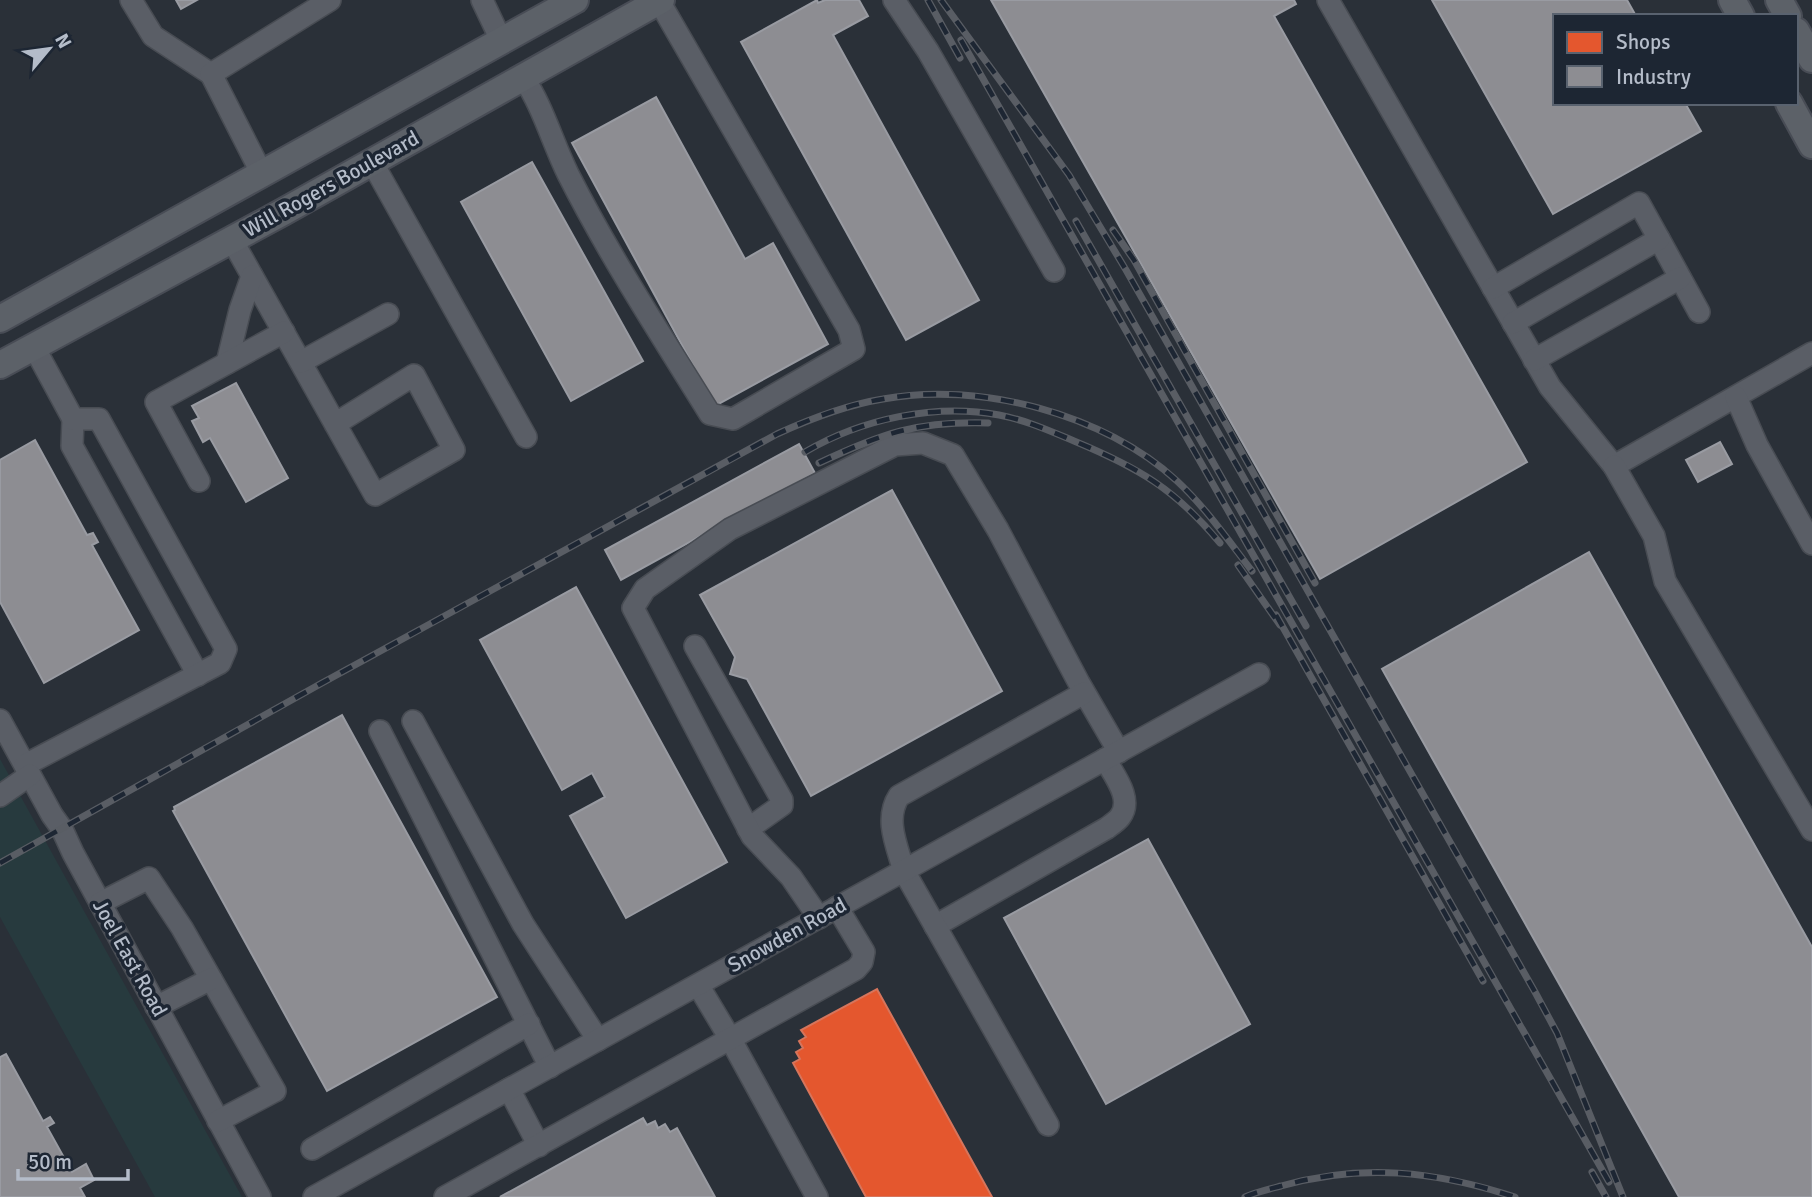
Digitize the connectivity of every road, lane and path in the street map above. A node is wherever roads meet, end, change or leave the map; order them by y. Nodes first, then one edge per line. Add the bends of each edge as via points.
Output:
1 (131, 0) edge
2 (330, 0) edge
3 (482, 0) edge
4 (575, 0) edge
5 (894, 0) edge
6 (1328, 0) edge
7 (660, 1) edge
8 (1798, 34) edge
9 (502, 42) junction
10 (1812, 59) edge
11 (211, 75) junction
12 (523, 77) junction
13 (1790, 105) edge
14 (1812, 145) edge
15 (372, 162) junction
16 (262, 174) junction
17 (283, 212) junction
18 (1660, 239) junction
19 (232, 240) junction
20 (1054, 271) dead end
21 (252, 276) junction
22 (1680, 278) junction
23 (1493, 288) junction
24 (1699, 312) dead end
25 (388, 314) dead end
26 (0, 319) edge
27 (1513, 323) junction
28 (284, 332) junction
29 (34, 347) junction
30 (1812, 353) edge
31 (1534, 360) junction
32 (301, 362) junction
33 (227, 363) junction
34 (0, 365) edge
35 (1735, 397) junction
36 (73, 419) junction
37 (335, 424) junction
38 (526, 437) dead end
39 (1614, 466) junction
40 (199, 481) dead end
41 (1812, 544) edge
42 (695, 646) dead end
43 (1259, 674) dead end
44 (198, 675) junction
45 (1084, 693) junction
46 (0, 720) edge
47 (413, 721) dead end
48 (380, 731) dead end
49 (1112, 756) junction
50 (28, 770) junction
51 (0, 796) edge
52 (748, 829) junction
53 (1812, 830) edge
54 (904, 871) junction
55 (100, 904) junction
56 (828, 913) junction
57 (935, 926) junction
58 (211, 979) junction
59 (698, 985) junction
60 (156, 1007) junction
61 (528, 1024) junction
62 (598, 1040) junction
63 (731, 1040) junction
64 (550, 1067) junction
65 (509, 1089) junction
66 (218, 1121) junction
67 (1048, 1125) dead end
68 (539, 1146) junction
69 (312, 1149) dead end
70 (260, 1197) edge
71 (314, 1197) edge
72 (445, 1197) edge
73 (817, 1197) edge

1 - 11 street via 153,36
2 - 11 street
3 - 9 street
4 - 9 main road, Will Rogers Boulevard
5 - 20 street
6 - 23 street
7 - 12 main road, Will Rogers Boulevard
7 - 12 street via 849,330 854,349 733,419 710,414 626,278
8 - 10 main road
9 - 12 main road
9 - 16 main road, Will Rogers Boulevard
11 - 16 street
12 - 15 main road, Will Rogers Boulevard
13 - 14 main road
15 - 17 main road, Will Rogers Boulevard
15 - 38 street
16 - 17 main road
16 - 26 main road, Will Rogers Boulevard
17 - 19 main road, Will Rogers Boulevard
18 - 22 street
18 - 23 street via 1639,204
18 - 27 street
19 - 21 street
19 - 29 main road, Will Rogers Boulevard
21 - 28 street
21 - 33 street
22 - 24 street
22 - 31 street
23 - 27 street
25 - 32 street
27 - 31 street
28 - 32 street
28 - 33 street
29 - 34 main road, Will Rogers Boulevard
29 - 36 street
30 - 35 street
31 - 39 street
32 - 37 street
33 - 40 street via 156,402
35 - 39 street
35 - 41 street
36 - 44 street via 72,446
36 - 44 street via 99,419 226,649 220,663
37 - 37 street via 375,495 454,450 414,375
39 - 53 street via 1654,536 1665,581
42 - 52 street via 782,800 782,805
43 - 49 street, Snowden Road
44 - 50 street
45 - 49 street
45 - 52 street via 953,455 923,443 895,445 730,530 645,589 633,608
45 - 54 street via 899,796 891,808
46 - 50 street, Joel East Road
47 - 62 street via 523,924
48 - 61 street
49 - 54 street, Snowden Road
49 - 57 street via 1124,792 1121,817
50 - 51 street
50 - 55 street, Joel East Road
52 - 56 street
54 - 56 street, Snowden Road
54 - 57 street
55 - 58 street via 149,878
55 - 60 street, Joel East Road
56 - 59 street, Snowden Road
56 - 63 street via 864,952 862,962
57 - 67 street
58 - 60 street
58 - 66 street via 275,1091
59 - 62 street, Snowden Road
59 - 63 street
60 - 66 street, Joel East Road
61 - 64 street
61 - 69 street
62 - 64 street, Snowden Road
63 - 68 street
63 - 73 street
64 - 65 street, Snowden Road
65 - 68 street
65 - 71 street, Snowden Road
66 - 70 street, Joel East Road
68 - 72 street

